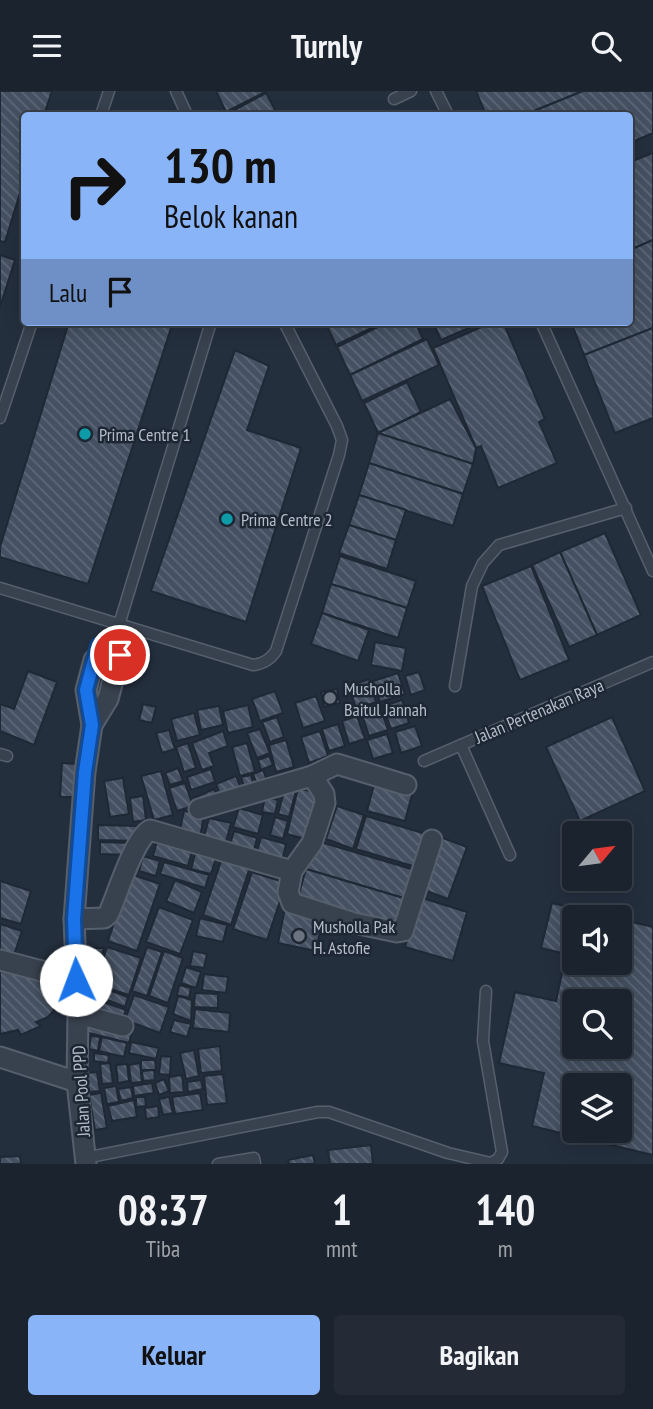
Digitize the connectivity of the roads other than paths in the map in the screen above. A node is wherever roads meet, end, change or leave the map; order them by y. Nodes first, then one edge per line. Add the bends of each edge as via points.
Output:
1 (109, 91) edge
2 (176, 91) edge
3 (411, 91) edge
4 (436, 91) edge
5 (394, 99) dead end
6 (102, 112) edge
7 (186, 112) edge
8 (446, 112) edge
9 (31, 326) edge
10 (210, 326) edge
11 (286, 326) edge
12 (543, 326) edge
13 (0, 418) edge
14 (626, 508) junction
15 (653, 571) edge
16 (0, 589) edge
17 (118, 626) junction
18 (115, 638) junction
19 (94, 660) joint
20 (653, 661) edge
21 (116, 669) joint
22 (455, 686) dead end
23 (92, 725) junction
24 (461, 745) junction
25 (424, 761) dead end
26 (312, 776) junction
27 (406, 785) dead end
28 (199, 809) dead end
29 (432, 840) dead end
30 (510, 855) dead end
31 (292, 870) junction
32 (74, 919) junction
33 (0, 960) edge
34 (76, 980) junction
35 (486, 991) dead end
36 (78, 1014) junction
37 (123, 1025) dead end
38 (0, 1058) edge
39 (77, 1082) junction
40 (85, 1161) edge
41 (254, 1161) edge
42 (218, 1164) edge

1 - 6 lane
2 - 7 lane
3 - 5 lane
4 - 8 lane
9 - 13 lane
10 - 17 lane
11 - 17 lane via 342,440 276,651 266,662 253,665
12 - 14 lane
14 - 15 lane
14 - 22 lane via 499,545 472,586
16 - 17 lane
17 - 18 lane
18 - 19 lane via 98,646
18 - 21 lane via 120,655
19 - 23 street, Jalan Pool PPD via 86,690
20 - 24 lane, Jalan Pertenakan Raya
21 - 23 street, Jalan Pool PPD via 108,699
23 - 32 street, Jalan Pool PPD
24 - 25 lane, Jalan Pertenakan Raya
24 - 30 lane
26 - 27 street via 337,764
26 - 28 street
26 - 31 street via 325,803 312,843
29 - 31 street via 400,932 292,903 288,892
31 - 32 street via 150,830 136,848 108,915
32 - 34 street, Jalan Pool PPD
33 - 34 street
34 - 36 street, Jalan Pool PPD
35 - 40 lane via 483,1041 502,1152 491,1163 329,1112
36 - 37 street
36 - 39 street, Jalan Pool PPD
38 - 39 street
39 - 40 street, Jalan Pool PPD
41 - 42 lane

